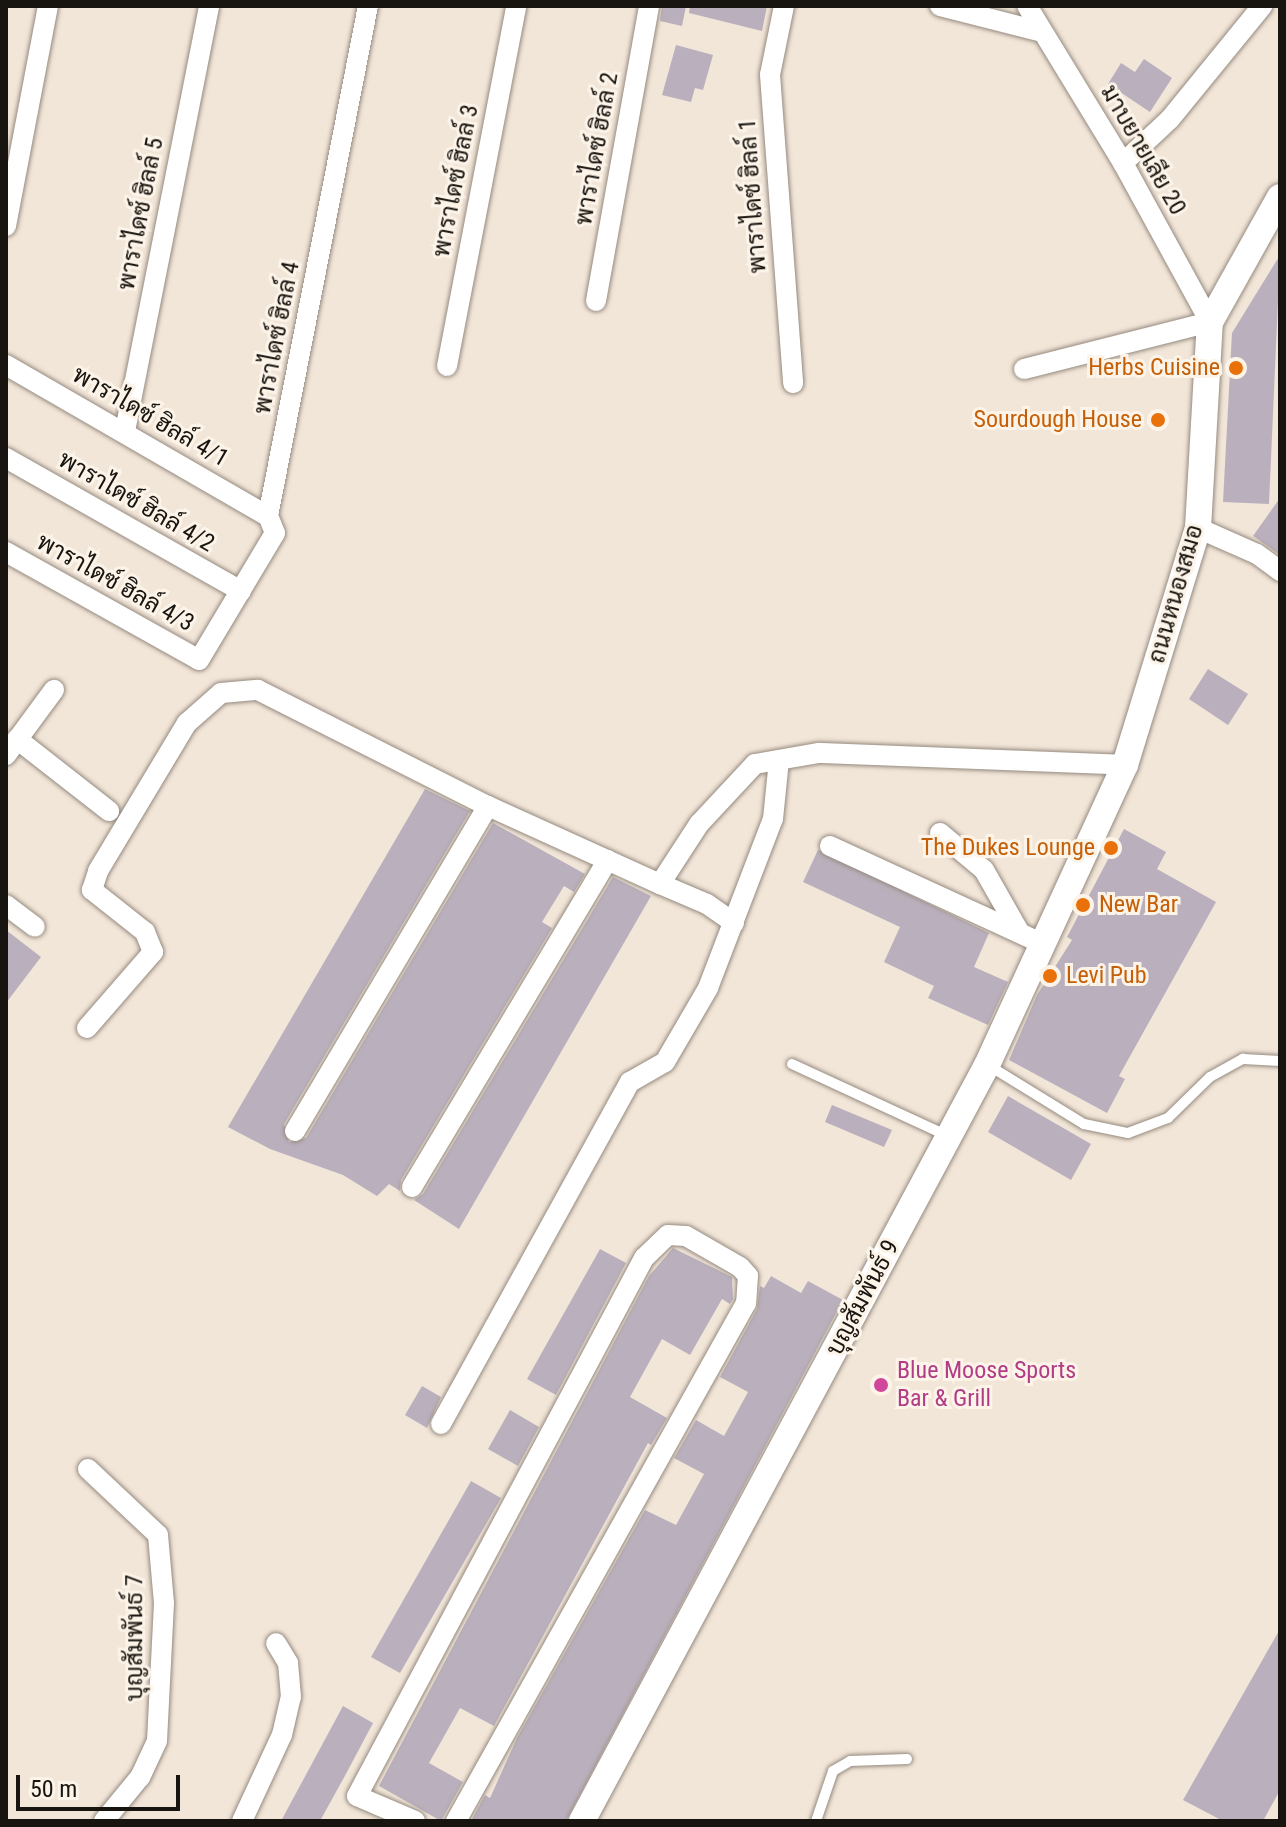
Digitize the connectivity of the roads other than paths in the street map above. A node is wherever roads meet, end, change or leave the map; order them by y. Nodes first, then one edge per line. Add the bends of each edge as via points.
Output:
1 (48, 6) edge
2 (209, 6) edge
3 (368, 6) edge
4 (516, 6) edge
5 (649, 6) edge
6 (784, 6) edge
7 (940, 6) edge
8 (1027, 6) edge
9 (1262, 6) edge
10 (1042, 32) junction
11 (1123, 163) junction
12 (1280, 198) edge
13 (6, 226) edge
14 (596, 301) dead end
15 (1210, 322) junction
16 (6, 365) edge
17 (447, 366) dead end
18 (1024, 369) dead end
19 (793, 383) dead end
20 (125, 431) junction
21 (6, 458) edge
22 (268, 516) junction
23 (1198, 528) junction
24 (6, 552) edge
25 (1280, 571) edge
26 (241, 591) junction
27 (199, 660) joint
28 (54, 690) dead end
29 (12, 747) edge
30 (779, 760) junction
31 (1125, 765) junction
32 (488, 806) junction
33 (109, 811) dead end
34 (940, 833) dead end
35 (830, 846) dead end
36 (608, 860) junction
37 (660, 884) junction
38 (6, 905) edge
39 (734, 923) junction
40 (35, 927) dead end
41 (1030, 938) junction
42 (87, 1028) dead end
43 (1280, 1061) edge
44 (792, 1064) dead end
45 (987, 1065) junction
46 (295, 1131) dead end
47 (950, 1137) junction
48 (412, 1187) dead end
49 (441, 1424) dead end
50 (88, 1469) dead end
51 (276, 1643) dead end
52 (907, 1759) dead end
53 (381, 1815) edge
54 (104, 1821) edge
55 (242, 1821) edge
56 (414, 1821) edge
57 (456, 1821) edge
58 (582, 1821) edge
59 (816, 1821) edge

1 - 13 street
2 - 20 street, พาราไดซ์ ฮิลล์ 5
3 - 22 street, พาราไดซ์ ฮิลล์ 4
4 - 17 street, พาราไดซ์ ฮิลล์ 3
5 - 14 street, พาราไดซ์ ฮิลล์ 2
6 - 19 street, พาราไดซ์ ฮิลล์ 1 via 770,75
7 - 10 street
8 - 10 street, มาบยายเลีย 20
9 - 11 street via 1170,119
10 - 11 street, มาบยายเลีย 20
11 - 15 street, มาบยายเลีย 20
12 - 15 street, ถนนหนองสมอ
15 - 18 street
15 - 23 street, ถนนหนองสมอ
16 - 20 street, พาราไดซ์ ฮิลล์ 4/1
20 - 22 street, พาราไดซ์ ฮิลล์ 4/1
21 - 26 street, พาราไดซ์ ฮิลล์ 4/2
22 - 26 street, พาราไดซ์ ฮิลล์ 4 via 275,533
23 - 25 street via 1257,554
23 - 31 street, ถนนหนองสมอ
24 - 27 street, พาราไดซ์ ฮิลล์ 4/3
26 - 27 street, พาราไดซ์ ฮิลล์ 4
28 - 29 street
29 - 33 street
30 - 31 street via 819,753
30 - 37 street via 755,764 699,824
30 - 39 street via 773,819
31 - 41 street, บุญสัมพันธ์ 9
32 - 36 street
32 - 42 street via 258,690 221,693 187,723 98,871 92,890 145,932 153,952
32 - 46 street
34 - 41 street via 984,870
35 - 41 street
36 - 37 street
36 - 48 street
37 - 39 street via 707,904
38 - 40 street
39 - 49 street via 708,988 665,1062 630,1082
41 - 45 street, บุญสัมพันธ์ 9
43 - 45 lane via 1243,1059 1210,1077 1168,1118 1128,1133 1084,1124
44 - 47 lane
45 - 47 street, บุญสัมพันธ์ 9
47 - 58 street, บุญสัมพันธ์ 9
50 - 54 street, บุญสัมพันธ์ 7 via 158,1535 164,1603 157,1741 140,1777
51 - 55 street via 288,1663 291,1697 282,1735
52 - 59 lane via 850,1761 833,1771
53 - 56 street
53 - 57 street via 357,1796 644,1258 668,1235 686,1236 740,1267 748,1276 746,1303

